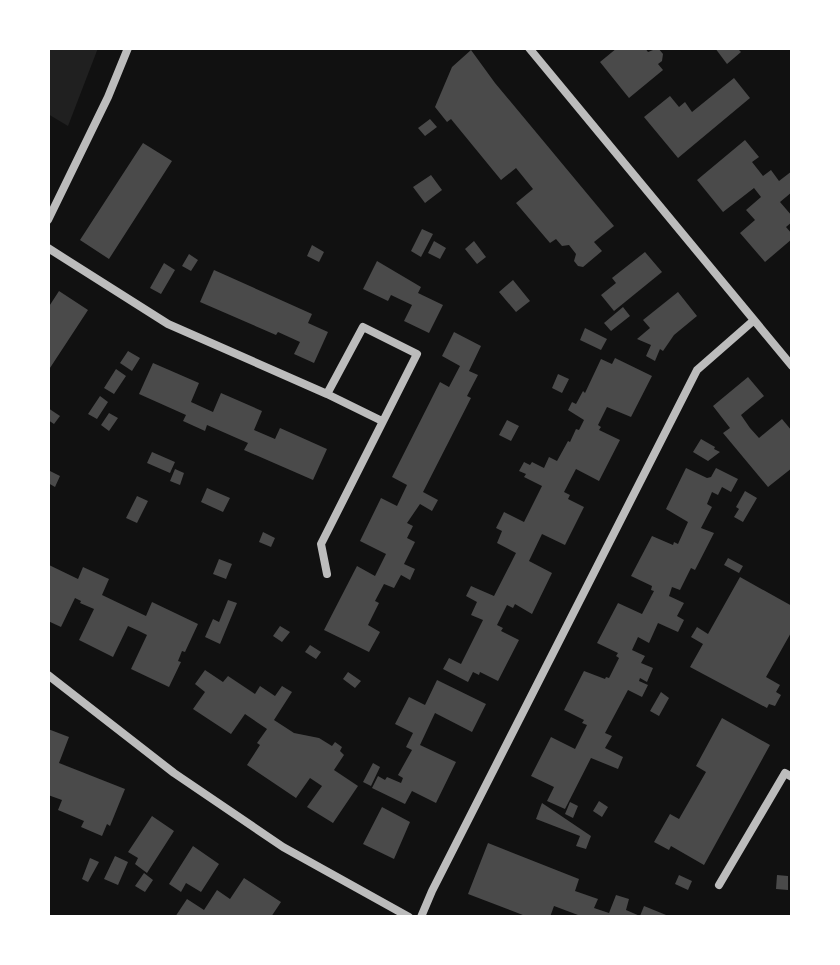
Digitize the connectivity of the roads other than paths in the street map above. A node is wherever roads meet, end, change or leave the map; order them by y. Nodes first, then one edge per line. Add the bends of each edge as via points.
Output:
1 (128, 48) edge
2 (529, 48) edge
3 (48, 220) edge
4 (48, 248) edge
5 (753, 321) junction
6 (792, 366) edge
7 (327, 394) junction
8 (382, 421) junction
9 (327, 574) dead end
10 (48, 675) edge
11 (792, 777) edge
12 (719, 885) dead end
13 (409, 917) edge
14 (421, 917) edge

1 - 3 street
2 - 5 street
4 - 7 street via 168,324
5 - 6 street
5 - 14 street via 697,370
7 - 8 street
7 - 8 street via 363,327 417,354
8 - 9 street via 321,544
10 - 13 street via 174,773 283,847
11 - 12 street via 785,773

